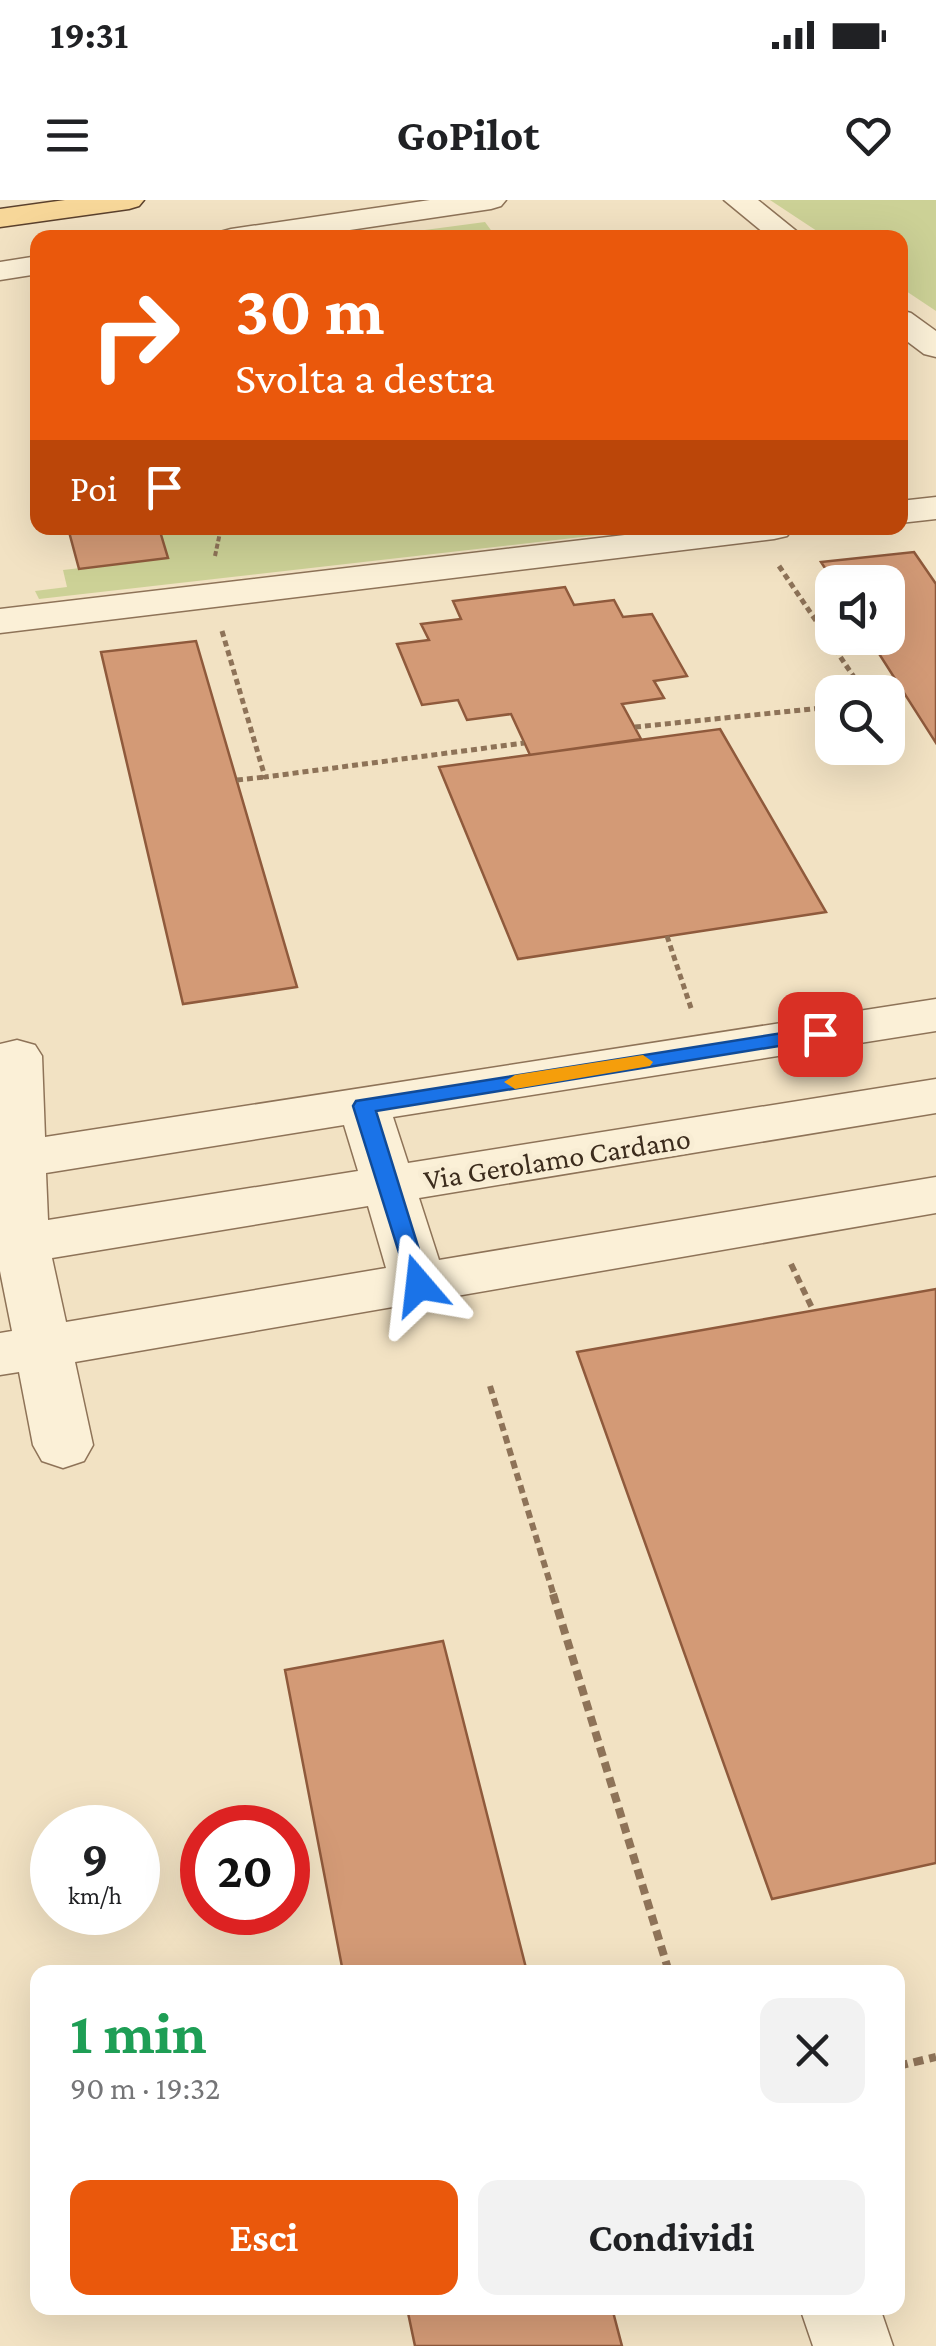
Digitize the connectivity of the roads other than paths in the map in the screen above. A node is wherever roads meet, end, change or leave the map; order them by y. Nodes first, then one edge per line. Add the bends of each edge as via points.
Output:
1 (13, 200) edge
2 (130, 200) edge
3 (491, 200) edge
4 (739, 200) edge
5 (0, 202) edge
6 (0, 218) edge
7 (286, 230) edge
8 (779, 230) edge
9 (30, 266) edge
10 (0, 271) edge
11 (908, 326) edge
12 (936, 347) edge
13 (936, 508) edge
14 (908, 511) edge
15 (714, 535) edge
16 (0, 621) edge
17 (936, 1015) edge
18 (17, 1056) dead end
19 (936, 1096) edge
20 (364, 1106) junction
21 (9, 1160) edge
22 (388, 1186) junction
23 (936, 1195) edge
24 (11, 1246) edge
25 (419, 1285) junction
26 (21, 1350) edge
27 (63, 1445) dead end
28 (843, 2315) edge
29 (854, 2346) edge

1 - 5 main road
2 - 6 main road
3 - 7 street
4 - 8 street
9 - 10 street
11 - 12 street
13 - 14 street
15 - 16 street
17 - 20 street
18 - 21 street
19 - 22 street, Via Gerolamo Cardano
20 - 21 street
20 - 22 street
21 - 24 street
22 - 24 street, Via Gerolamo Cardano
22 - 25 street
23 - 25 street
24 - 26 street
25 - 26 street
26 - 27 street
28 - 29 street

